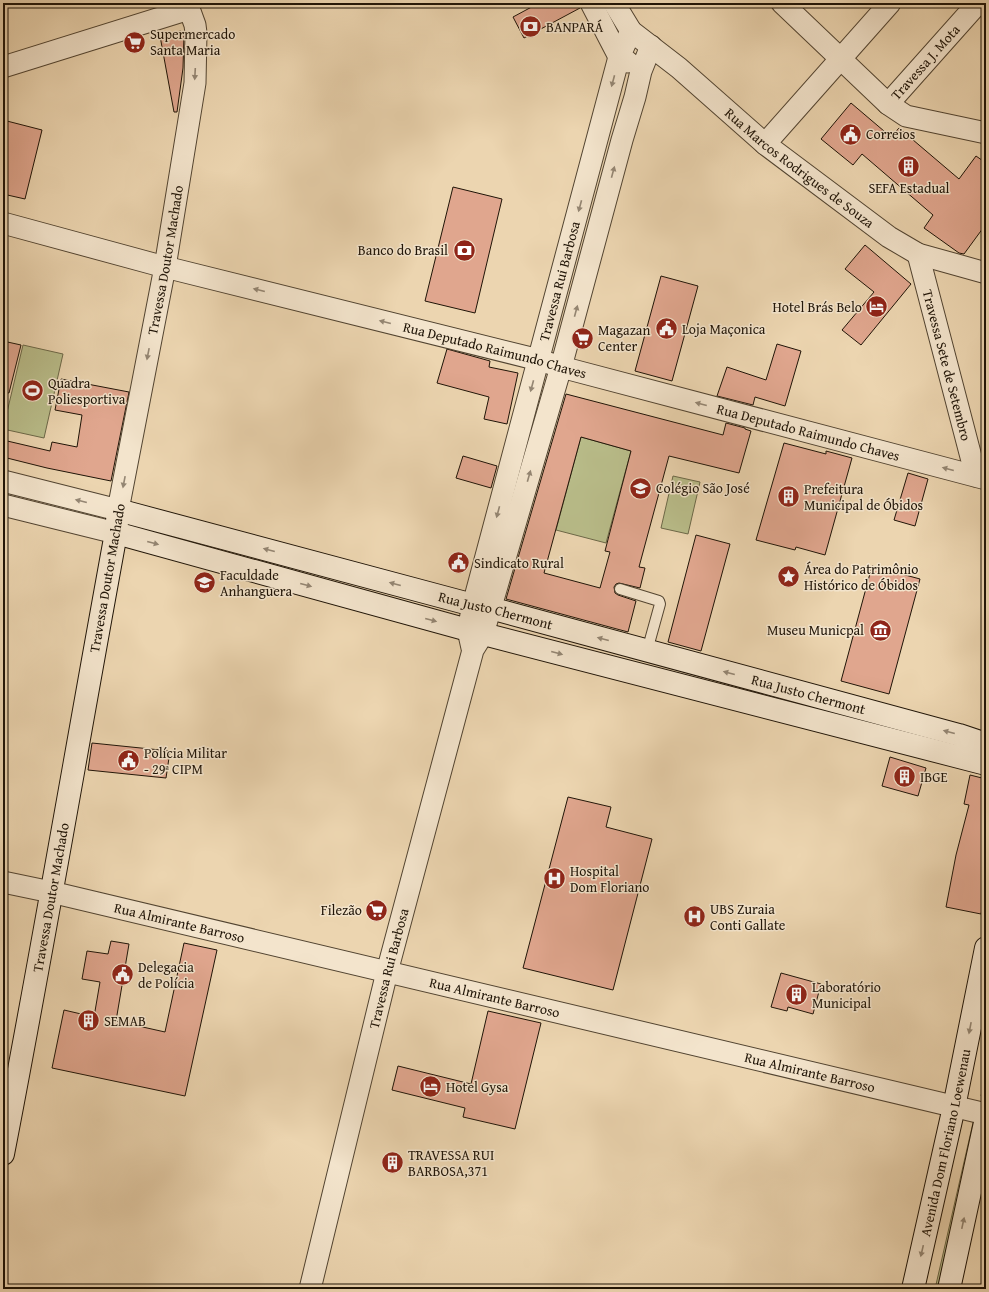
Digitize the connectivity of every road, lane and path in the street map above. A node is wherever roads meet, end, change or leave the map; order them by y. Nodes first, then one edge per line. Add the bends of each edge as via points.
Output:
1 (591, 3) edge
2 (614, 3) edge
3 (782, 3) edge
4 (890, 3) edge
5 (978, 3) edge
6 (188, 6) edge
7 (631, 31) junction
8 (650, 46) junction
9 (619, 56) junction
10 (840, 59) junction
11 (3, 67) edge
12 (679, 68) junction
13 (641, 71) junction
14 (888, 104) junction
15 (986, 133) edge
16 (765, 144) junction
17 (3, 223) edge
18 (918, 254) junction
19 (165, 267) junction
20 (986, 273) edge
21 (539, 360) junction
22 (561, 367) junction
23 (981, 477) edge
24 (3, 481) edge
25 (3, 505) edge
26 (118, 510) junction
27 (116, 533) junction
28 (620, 589) dead end
29 (482, 606) junction
30 (474, 638) junction
31 (647, 650) junction
32 (986, 744) edge
33 (986, 764) edge
34 (3, 882) edge
35 (51, 892) junction
36 (986, 948) edge
37 (387, 972) junction
38 (954, 1106) junction
39 (986, 1114) edge
40 (986, 1118) edge
41 (3, 1154) edge
42 (310, 1289) edge
43 (913, 1289) edge
44 (949, 1289) edge

1 - 9 street
2 - 7 street
3 - 10 street
4 - 10 street
5 - 14 street, Travessa J. Mota
6 - 11 street
6 -> 19 street, Travessa Doutor Machado via 196,33 194,83
7 - 8 street, Rua Marcos Rodrigues de Souza
7 - 9 street, Travessa Rui Barbosa
8 - 12 street, Rua Marcos Rodrigues de Souza
8 - 13 street, Travessa Rui Barbosa
9 - 13 street
9 -> 21 street, Travessa Rui Barbosa
10 - 14 street
10 - 16 street
12 - 13 street
12 - 16 street, Rua Marcos Rodrigues de Souza
22 -> 13 street, Travessa Rui Barbosa
14 - 15 street via 906,116
16 - 18 street, Rua Marcos Rodrigues de Souza via 889,237
17 - 19 street, Rua Deputado Raimundo Chaves
18 - 20 street, Rua Marcos Rodrigues de Souza
18 - 23 street, Travessa Sete de Setembro
21 -> 19 street, Rua Deputado Raimundo Chaves
19 -> 26 street, Travessa Doutor Machado
21 - 22 street, Rua Deputado Raimundo Chaves
21 -> 29 street, Travessa Rui Barbosa
23 -> 22 street, Rua Deputado Raimundo Chaves
29 -> 22 street, Travessa Rui Barbosa
26 -> 24 street, Rua Justo Chermont
25 - 27 street, Rua Justo Chermont
26 - 27 street, Travessa Doutor Machado
29 -> 26 street, Rua Justo Chermont
27 -> 30 street, Rua Justo Chermont
27 - 35 street, Travessa Doutor Machado
28 - 31 lane via 659,601
29 - 30 street, Travessa Rui Barbosa
31 -> 29 street, Rua Justo Chermont
30 -> 33 street, Rua Justo Chermont
30 - 37 street, Travessa Rui Barbosa
32 -> 31 street, Rua Justo Chermont
34 - 35 street, Rua Almirante Barroso
35 - 37 street, Rua Almirante Barroso
35 - 41 street, Travessa Doutor Machado via 34,998
36 -> 38 street, Avenida Dom Floriano Loewenau
37 - 38 street, Rua Almirante Barroso
37 - 42 street, Travessa Rui Barbosa
38 - 39 street, Rua Almirante Barroso
38 -> 43 street, Avenida Dom Floriano Loewenau
44 -> 40 street

